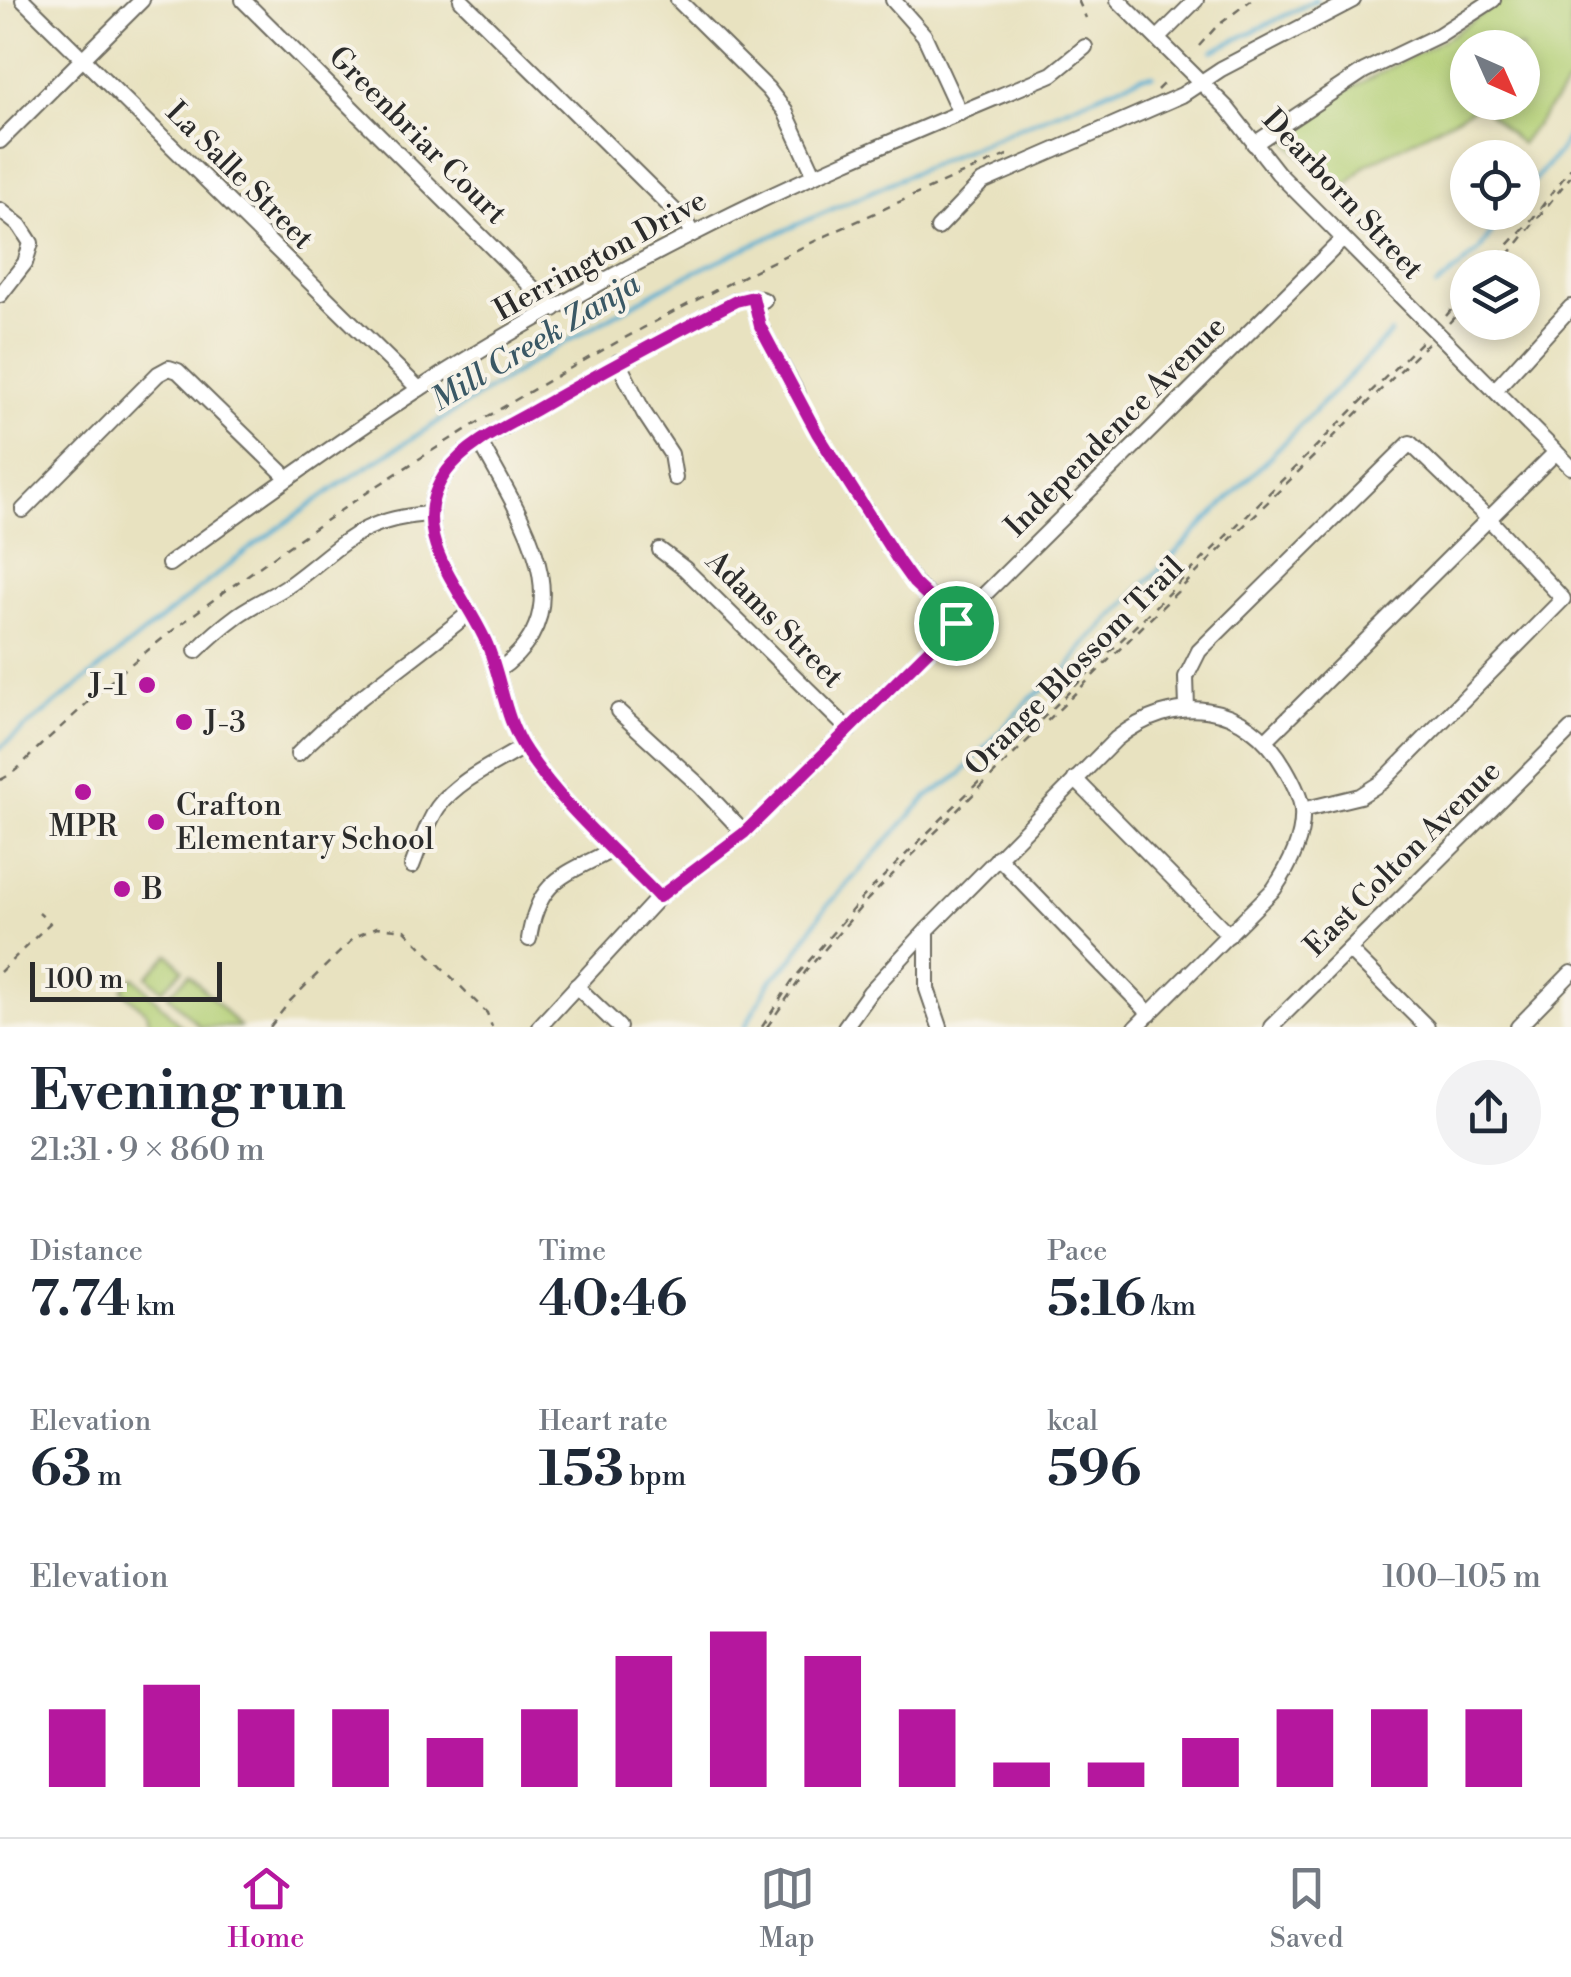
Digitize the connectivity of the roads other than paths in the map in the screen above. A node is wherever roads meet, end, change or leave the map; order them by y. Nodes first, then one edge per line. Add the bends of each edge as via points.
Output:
1 (23, 0) edge
2 (142, 0) edge
3 (243, 0) edge
4 (461, 0) edge
5 (893, 0) edge
6 (1118, 0) edge
7 (1196, 0) edge
8 (1353, 0) edge
9 (1493, 0) edge
10 (681, 1) edge
11 (1158, 38) junction
12 (1084, 47) dead end
13 (83, 58) junction
14 (1202, 83) junction
15 (960, 113) junction
16 (0, 141) edge
17 (1254, 144) junction
18 (814, 174) junction
19 (0, 210) edge
20 (938, 228) dead end
21 (692, 234) junction
22 (1343, 238) junction
23 (0, 295) edge
24 (1571, 307) edge
25 (554, 309) junction
26 (618, 362) junction
27 (418, 389) junction
28 (1495, 390) junction
29 (798, 395) road end
30 (817, 433) road end
31 (480, 442) junction
32 (1556, 452) junction
33 (1571, 467) edge
34 (288, 478) junction
35 (674, 478) dead end
36 (24, 510) dead end
37 (430, 514) junction
38 (1489, 520) junction
39 (660, 550) dead end
40 (169, 564) dead end
41 (470, 612) junction
42 (956, 623) junction
43 (196, 651) dead end
44 (496, 671) junction
45 (1187, 708) junction
46 (618, 711) dead end
47 (1571, 729) edge
48 (849, 730) junction
49 (1266, 740) junction
50 (523, 747) junction
51 (298, 754) dead end
52 (1075, 780) junction
53 (1302, 810) junction
54 (744, 833) junction
55 (612, 850) junction
56 (998, 858) junction
57 (412, 866) dead end
58 (659, 897) junction
59 (927, 930) junction
60 (1229, 934) junction
61 (529, 939) dead end
62 (1349, 950) junction
63 (1571, 973) edge
64 (576, 986) junction
65 (1150, 1014) junction
66 (539, 1027) edge
67 (619, 1027) edge
68 (845, 1027) edge
69 (940, 1027) edge
70 (1136, 1027) edge
71 (1271, 1027) edge
72 (1427, 1027) edge
73 (1518, 1027) edge

1 - 13 street, La Salle Street
2 - 13 street
3 - 25 street, Greenbriar Court
4 - 21 street
5 - 15 street via 924,35
6 - 11 street, Dearborn Street
7 - 11 street
8 - 14 street
9 - 17 street
10 - 18 street via 785,110
11 - 14 street, Dearborn Street
12 - 15 street, Herrington Drive via 1052,74
13 - 16 street
13 - 27 street, La Salle Street
14 - 17 street, Dearborn Street
14 - 20 street via 982,182
15 - 18 street, Herrington Drive
17 - 22 street, Dearborn Street
18 - 21 street, Herrington Drive
19 - 23 street via 31,243 26,263
21 - 25 street, Herrington Drive
22 - 28 street, Dearborn Street
22 - 42 street, Independence Avenue
24 - 28 street
25 - 27 street, Herrington Drive
26 - 29 street via 736,301 758,298 760,326
26 - 31 street
26 - 35 street via 671,454
27 - 34 street, Herrington Drive
28 - 32 street, Dearborn Street
30 - 42 street via 914,583
31 - 37 street via 447,470
31 - 44 street via 522,522 544,592 527,646
32 - 33 street, Dearborn Street
32 - 38 street
34 - 36 street via 169,368
34 - 40 street, Herrington Drive
37 - 41 street via 437,555
37 - 43 street via 401,516 348,538
38 - 45 street via 1410,443 1200,650 1186,677
38 - 49 street
38 - 53 street via 1559,592 1559,607 1382,782 1360,796
39 - 48 street, Adams Street
41 - 44 street
41 - 51 street via 352,701
42 - 48 street, Independence Avenue
44 - 50 street
45 - 49 street via 1229,717
45 - 52 street via 1134,724
46 - 54 street
47 - 62 street, East Colton Avenue
48 - 54 street, Independence Avenue
49 - 53 street
50 - 55 street
50 - 57 street via 440,804
52 - 56 street
52 - 60 street
53 - 60 street via 1286,871
54 - 58 street, Independence Avenue
55 - 58 street
55 - 61 street via 558,878 542,894
56 - 59 street
56 - 65 street
58 - 64 street, Independence Avenue
59 - 68 street
59 - 69 street via 927,988
60 - 65 street
62 - 71 street, East Colton Avenue
62 - 72 street
63 - 73 street
64 - 66 street, Independence Avenue
64 - 67 street
65 - 70 street

